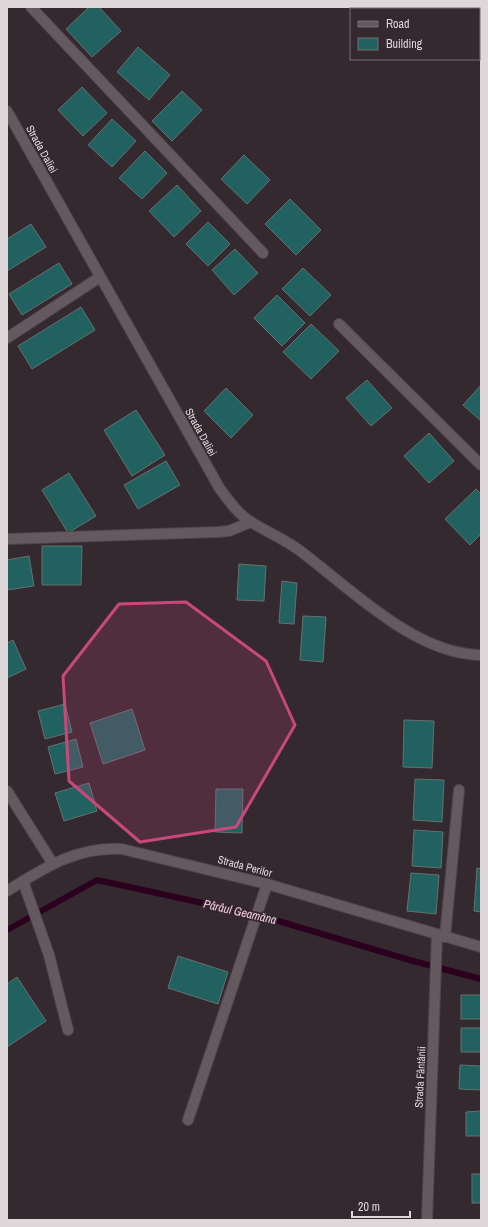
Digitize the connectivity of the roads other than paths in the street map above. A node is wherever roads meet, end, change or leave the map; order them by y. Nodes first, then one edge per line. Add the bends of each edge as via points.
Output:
1 (31, 7) edge
2 (7, 111) edge
3 (264, 254) dead end
4 (100, 277) junction
5 (339, 324) dead end
6 (7, 338) edge
7 (481, 465) edge
8 (251, 522) junction
9 (7, 539) edge
10 (481, 654) edge
11 (459, 790) dead end
12 (7, 791) edge
13 (53, 864) junction
14 (23, 881) junction
15 (267, 884) junction
16 (7, 891) edge
17 (441, 936) junction
18 (481, 947) edge
19 (68, 1030) dead end
20 (188, 1120) dead end
21 (427, 1220) edge

1 - 3 street
2 - 4 street, Strada Daliei
4 - 6 street
4 - 8 street, Strada Daliei via 220,489 236,509
5 - 7 street
8 - 9 street via 229,531 218,532
8 - 10 street, Strada Daliei via 297,548 400,627 438,647
11 - 17 street, Strada Fântânii
12 - 13 street
13 - 14 street, Strada Perilor
13 - 15 street, Strada Perilor via 87,850 122,849
14 - 16 street, Strada Perilor
14 - 19 street via 49,955
15 - 17 street, Strada Perilor
15 - 20 street
17 - 18 street, Strada Perilor
17 - 21 street, Strada Fântânii

